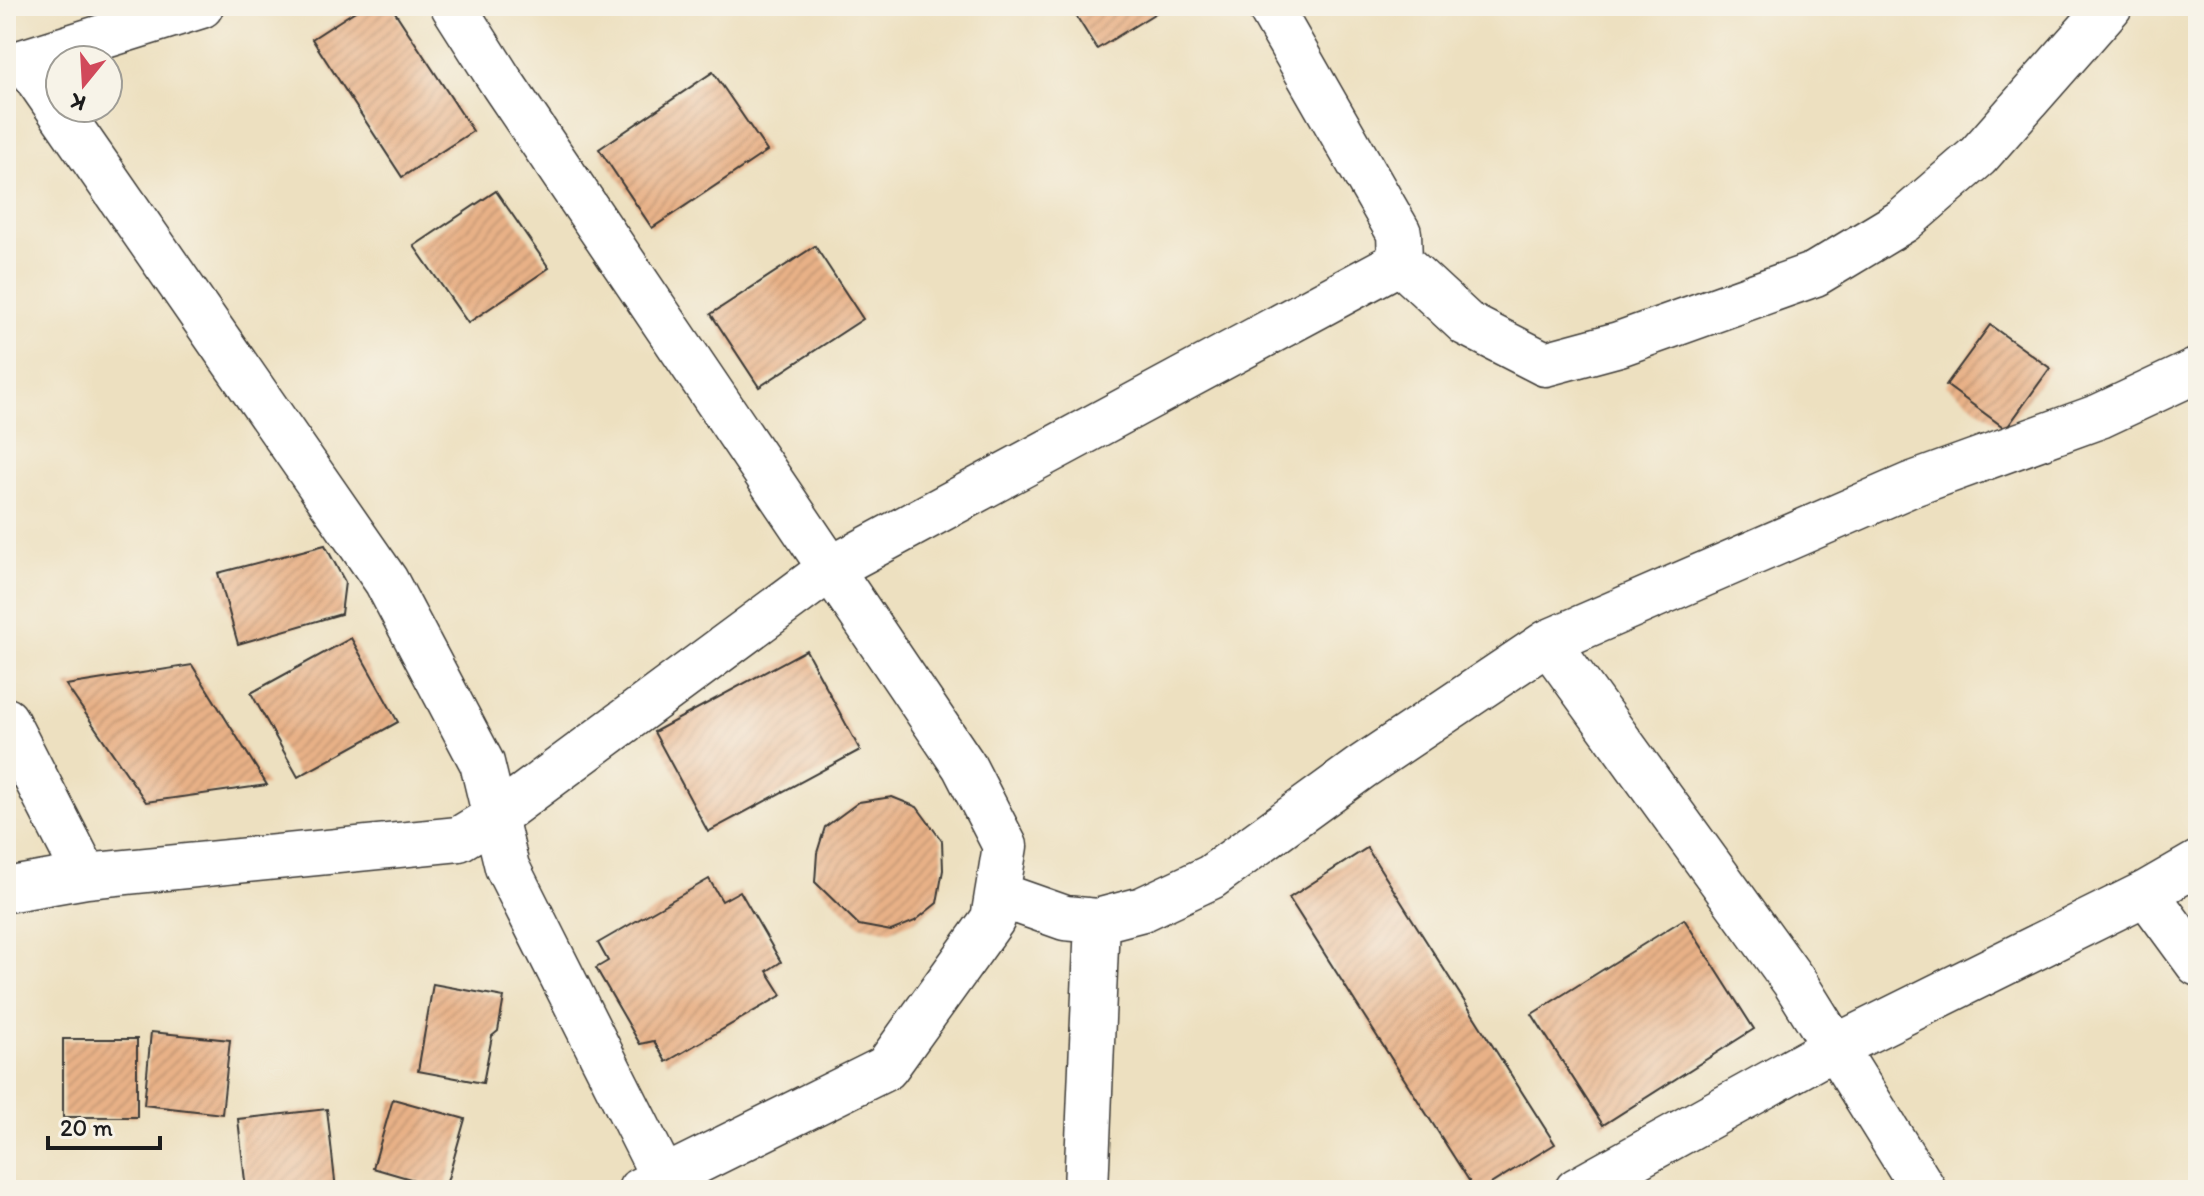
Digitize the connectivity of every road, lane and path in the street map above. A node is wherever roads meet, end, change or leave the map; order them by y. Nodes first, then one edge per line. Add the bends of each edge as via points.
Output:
1 (201, 6) edge
2 (453, 6) edge
3 (1269, 6) edge
4 (2110, 6) edge
5 (16, 64) edge
6 (1400, 262) junction
7 (2198, 370) edge
8 (830, 569) junction
9 (1548, 642) junction
10 (6, 720) edge
11 (495, 817) junction
12 (2198, 863) edge
13 (86, 876) junction
14 (7, 892) edge
15 (2146, 893) junction
16 (997, 894) junction
17 (1097, 921) junction
18 (2198, 964) edge
19 (1835, 1047) junction
20 (652, 1184) edge
21 (1086, 1190) edge
22 (1577, 1190) edge
23 (1924, 1190) edge

1 - 5 street
2 - 8 street
3 - 6 street via 1399,233
4 - 6 street via 1978,156 1903,221 1815,274 1619,344 1545,364 1467,324
5 - 11 street via 386,581 482,763
6 - 8 street
7 - 9 street via 2100,416 1910,485
8 - 11 street
8 - 16 street via 964,766 1005,846
9 - 17 street via 1211,877 1143,909
9 - 19 street via 1795,983
10 - 13 street
11 - 13 street via 459,839
11 - 20 street via 507,867
12 - 15 street
13 - 14 street
15 - 18 street
15 - 19 street
16 - 17 street via 1065,918
16 - 20 street via 993,919 886,1068
17 - 21 street
19 - 22 street
19 - 23 street

